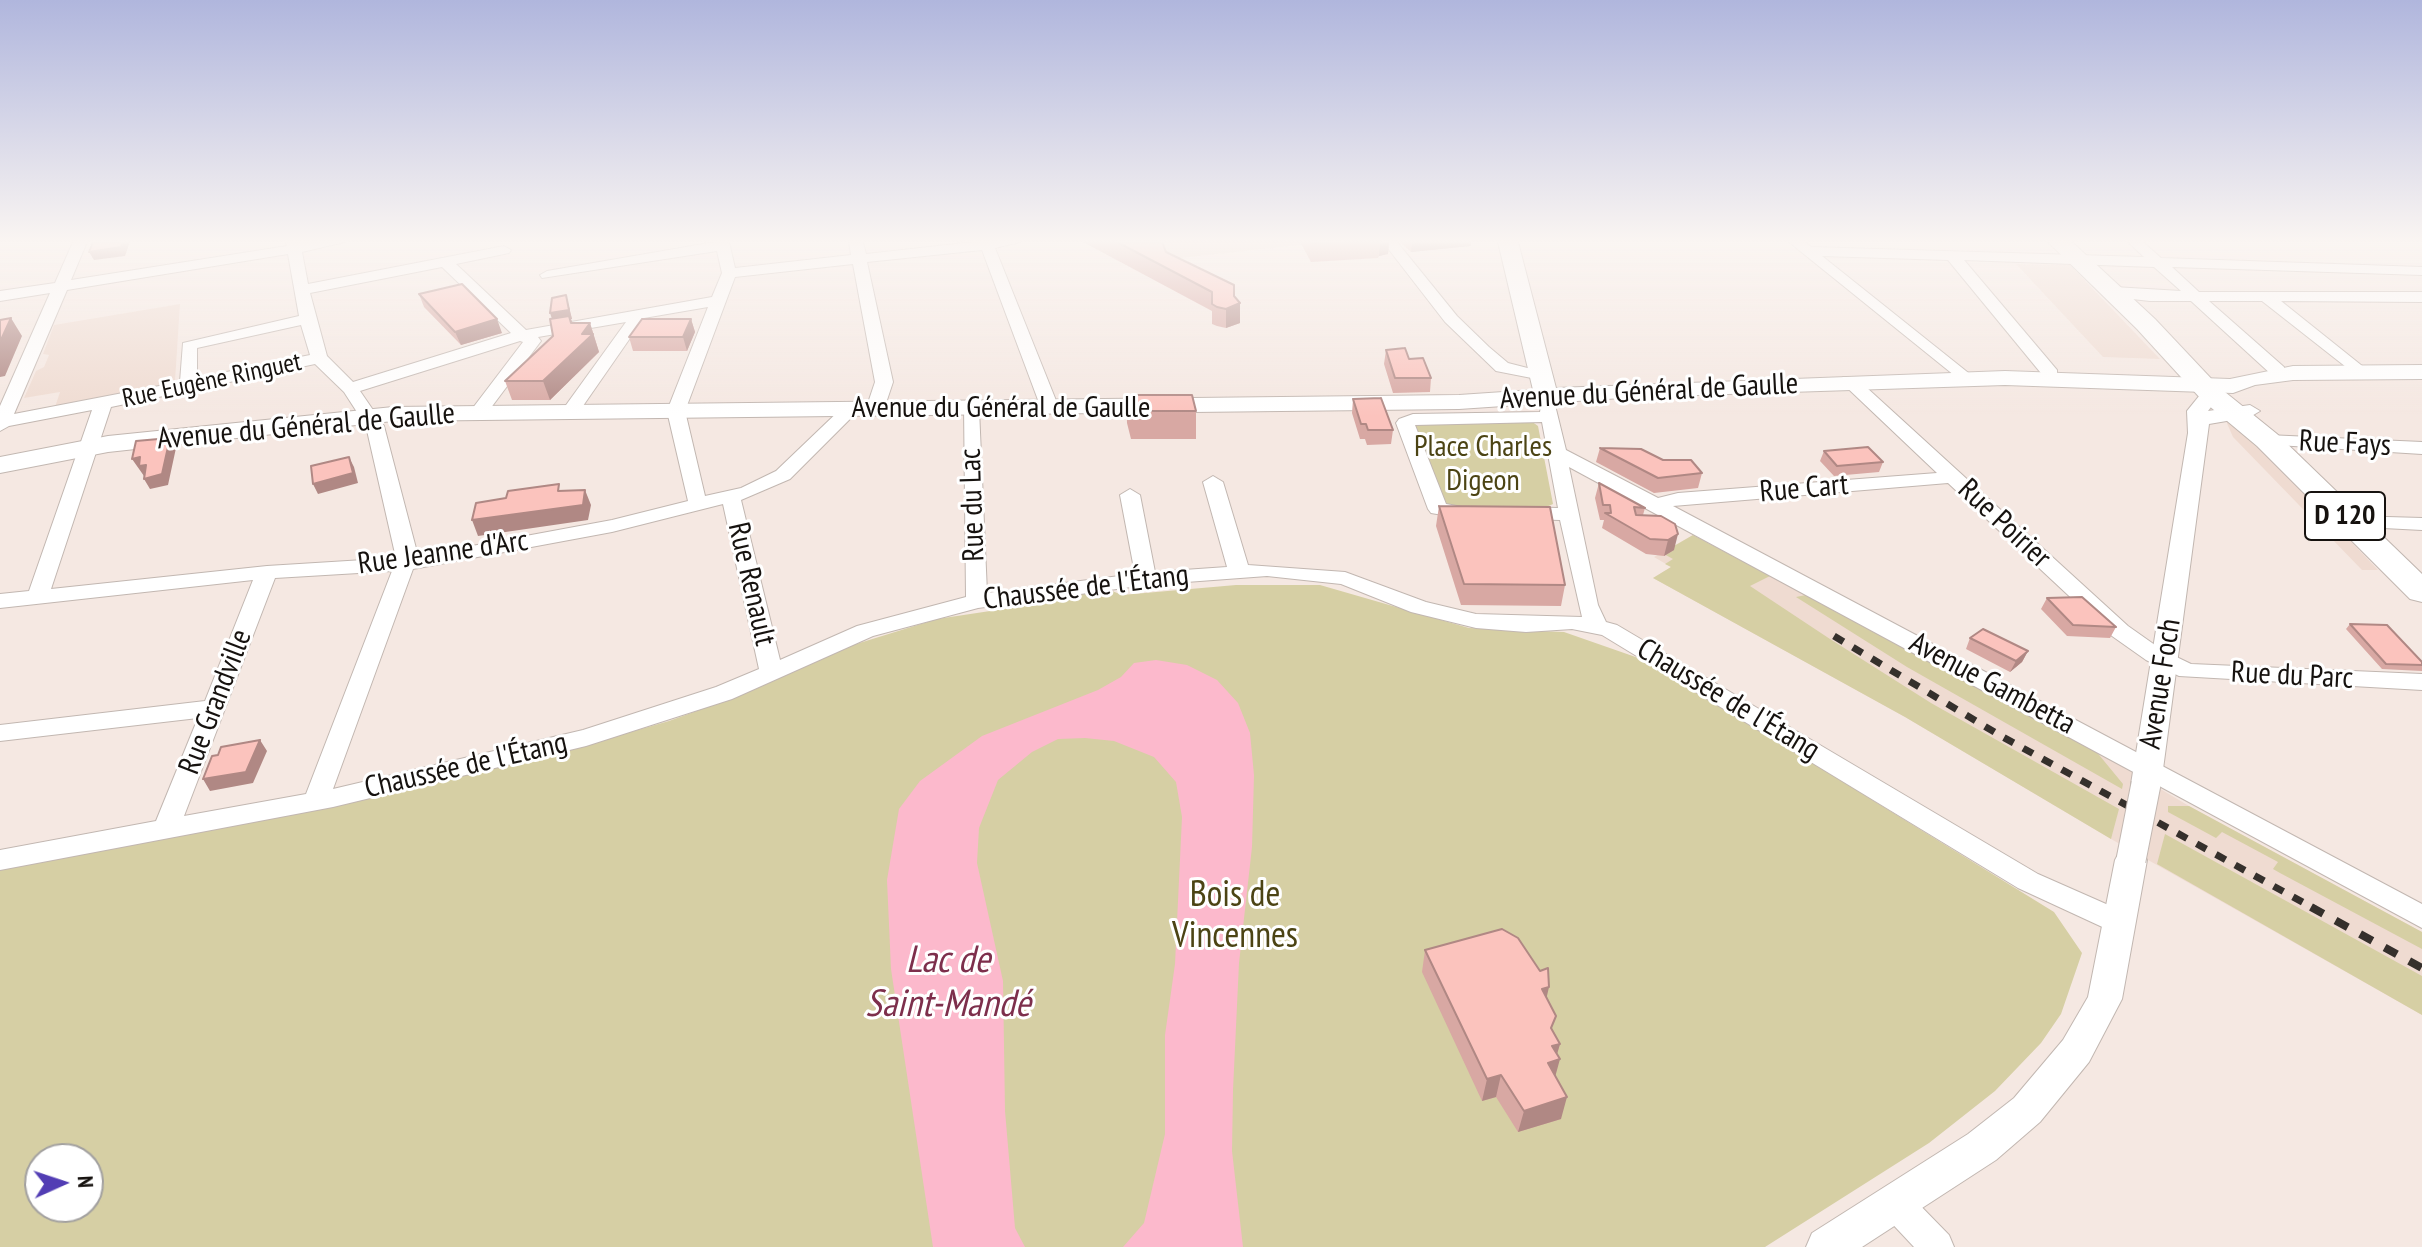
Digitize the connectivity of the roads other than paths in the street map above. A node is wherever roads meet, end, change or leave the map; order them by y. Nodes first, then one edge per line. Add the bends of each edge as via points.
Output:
1 (55, 300) edge
2 (304, 300) edge
3 (486, 300) edge
4 (867, 300) edge
5 (1008, 300) edge
6 (1436, 300) edge
7 (1522, 300) edge
8 (1867, 300) edge
9 (1990, 300) edge
10 (2122, 300) edge
11 (2146, 300) edge
12 (2201, 300) edge
13 (2271, 300) edge
14 (716, 301) joint
15 (639, 314) junction
16 (307, 319) junction
17 (522, 335) junction
18 (319, 358) junction
19 (2184, 366) junction
20 (2285, 372) junction
21 (2422, 372) edge
22 (2360, 373) junction
23 (2051, 374) junction
24 (2005, 378) junction
25 (1965, 379) junction
26 (1849, 381) junction
27 (188, 388) junction
28 (350, 389) junction
29 (2224, 393) junction
30 (1546, 396) junction
31 (104, 403) junction
32 (1050, 408) junction
33 (863, 409) junction
34 (970, 409) junction
35 (676, 411) junction
36 (570, 412) junction
37 (478, 413) junction
38 (368, 416) junction
39 (1, 424) edge
40 (2267, 440) junction
41 (86, 448) junction
42 (2422, 448) edge
43 (1560, 454) junction
44 (0, 465) edge
45 (1954, 477) junction
46 (1213, 482) dead end
47 (1130, 495) dead end
48 (731, 497) junction
49 (703, 504) junction
50 (1655, 505) junction
51 (1571, 514) junction
52 (2352, 522) junction
53 (2422, 524) edge
54 (406, 564) junction
55 (1239, 571) junction
56 (267, 572) junction
57 (1146, 579) junction
58 (2418, 585) edge
59 (38, 597) junction
60 (0, 601) edge
61 (977, 601) junction
62 (1596, 625) junction
63 (2164, 660) junction
64 (771, 671) junction
65 (2422, 682) edge
66 (214, 708) junction
67 (0, 733) edge
68 (2147, 776) junction
69 (316, 801) junction
70 (165, 832) junction
71 (0, 860) edge
72 (2422, 917) edge
73 (2118, 935) junction
74 (1896, 1204) junction
75 (1826, 1247) edge
76 (1937, 1247) edge

1 - 39 street
2 - 16 street
3 - 17 street
4 - 33 street via 884,382
5 - 32 street
6 - 30 street via 1483,351
7 - 30 main road
8 - 25 street
9 - 23 street
10 - 19 main road, D 120
11 - 29 main road, D 120
12 - 20 street
13 - 22 street
14 - 15 street
14 - 35 street
15 - 17 street
15 - 36 street
16 - 18 street
16 - 27 street via 189,346
17 - 28 street
17 - 37 street via 533,341
18 - 27 street, Rue Eugène Ringuet
18 - 28 street
19 - 23 main road, Avenue du Général de Gaulle via 2139,373
19 - 29 main road, D 120
20 - 22 main road, Avenue du Général de Gaulle
20 - 29 main road, Avenue du Général de Gaulle via 2250,379
21 - 22 main road, Avenue du Général de Gaulle
23 - 24 main road, Avenue du Général de Gaulle
24 - 25 main road, Avenue du Général de Gaulle
24 - 29 main road, Avenue du Général de Gaulle via 2112,379
25 - 26 main road, Avenue du Général de Gaulle
26 - 30 main road, Avenue du Général de Gaulle
26 - 45 street, Rue Poirier
27 - 31 street, Rue Eugène Ringuet
28 - 38 street
29 - 40 main road, D 120
29 - 63 street, Avenue Foch via 2198,419
30 - 32 main road, Avenue du Général de Gaulle
30 - 43 street
30 - 51 street via 1405,423 1438,509
31 - 39 street, Rue Eugène Ringuet
31 - 41 street
32 - 34 main road, Avenue du Général de Gaulle
33 - 34 main road, Avenue du Général de Gaulle
33 - 35 main road, Avenue du Général de Gaulle
33 - 48 street, Rue Jeanne d'Arc via 783,475
34 - 61 street, Rue du Lac
35 - 36 main road, Avenue du Général de Gaulle
35 - 49 street via 696,498
36 - 37 main road, Avenue du Général de Gaulle
37 - 38 main road, Avenue du Général de Gaulle
38 - 41 main road, Avenue du Général de Gaulle
38 - 54 street via 375,426
40 - 42 street, Rue Fays
40 - 52 main road, D 120
41 - 44 main road, Avenue du Général de Gaulle
41 - 59 street
43 - 50 street, Avenue Gambetta
43 - 51 street
45 - 50 street, Rue Cart
45 - 63 street, Rue Poirier via 2120,631
46 - 55 street
47 - 57 street
48 - 49 street, Rue Jeanne d'Arc
48 - 64 street, Rue Renault
49 - 54 street, Rue Jeanne d'Arc
50 - 68 street, Avenue Gambetta
51 - 62 street via 1587,605
52 - 53 street
52 - 58 main road, D 120
54 - 56 street, Rue Jeanne d'Arc
54 - 69 street
55 - 57 street, Chaussée de l'Étang
55 - 62 street, Chaussée de l'Étang via 1292,570 1345,578 1419,607 1476,621
56 - 59 street, Rue Jeanne d'Arc
56 - 66 street, Rue Grandville
57 - 61 street, Chaussée de l'Étang
59 - 60 street, Rue Jeanne d'Arc
61 - 64 street, Chaussée de l'Étang via 865,631
62 - 73 street, Chaussée de l'Étang via 1636,644
63 - 65 street, Rue du Parc via 2187,671
63 - 68 street, Avenue Foch
64 - 69 street, Chaussée de l'Étang via 680,709 586,738
66 - 67 street
66 - 70 street, Rue Grandville
68 - 72 street, Avenue Gambetta
68 - 73 street, Avenue Foch, bridge
69 - 70 street, Chaussée de l'Étang
70 - 71 street, Chaussée de l'Étang
73 - 74 street, Avenue Foch via 2105,999 2076,1051 2027,1110
74 - 75 street, Avenue Foch
74 - 76 street

